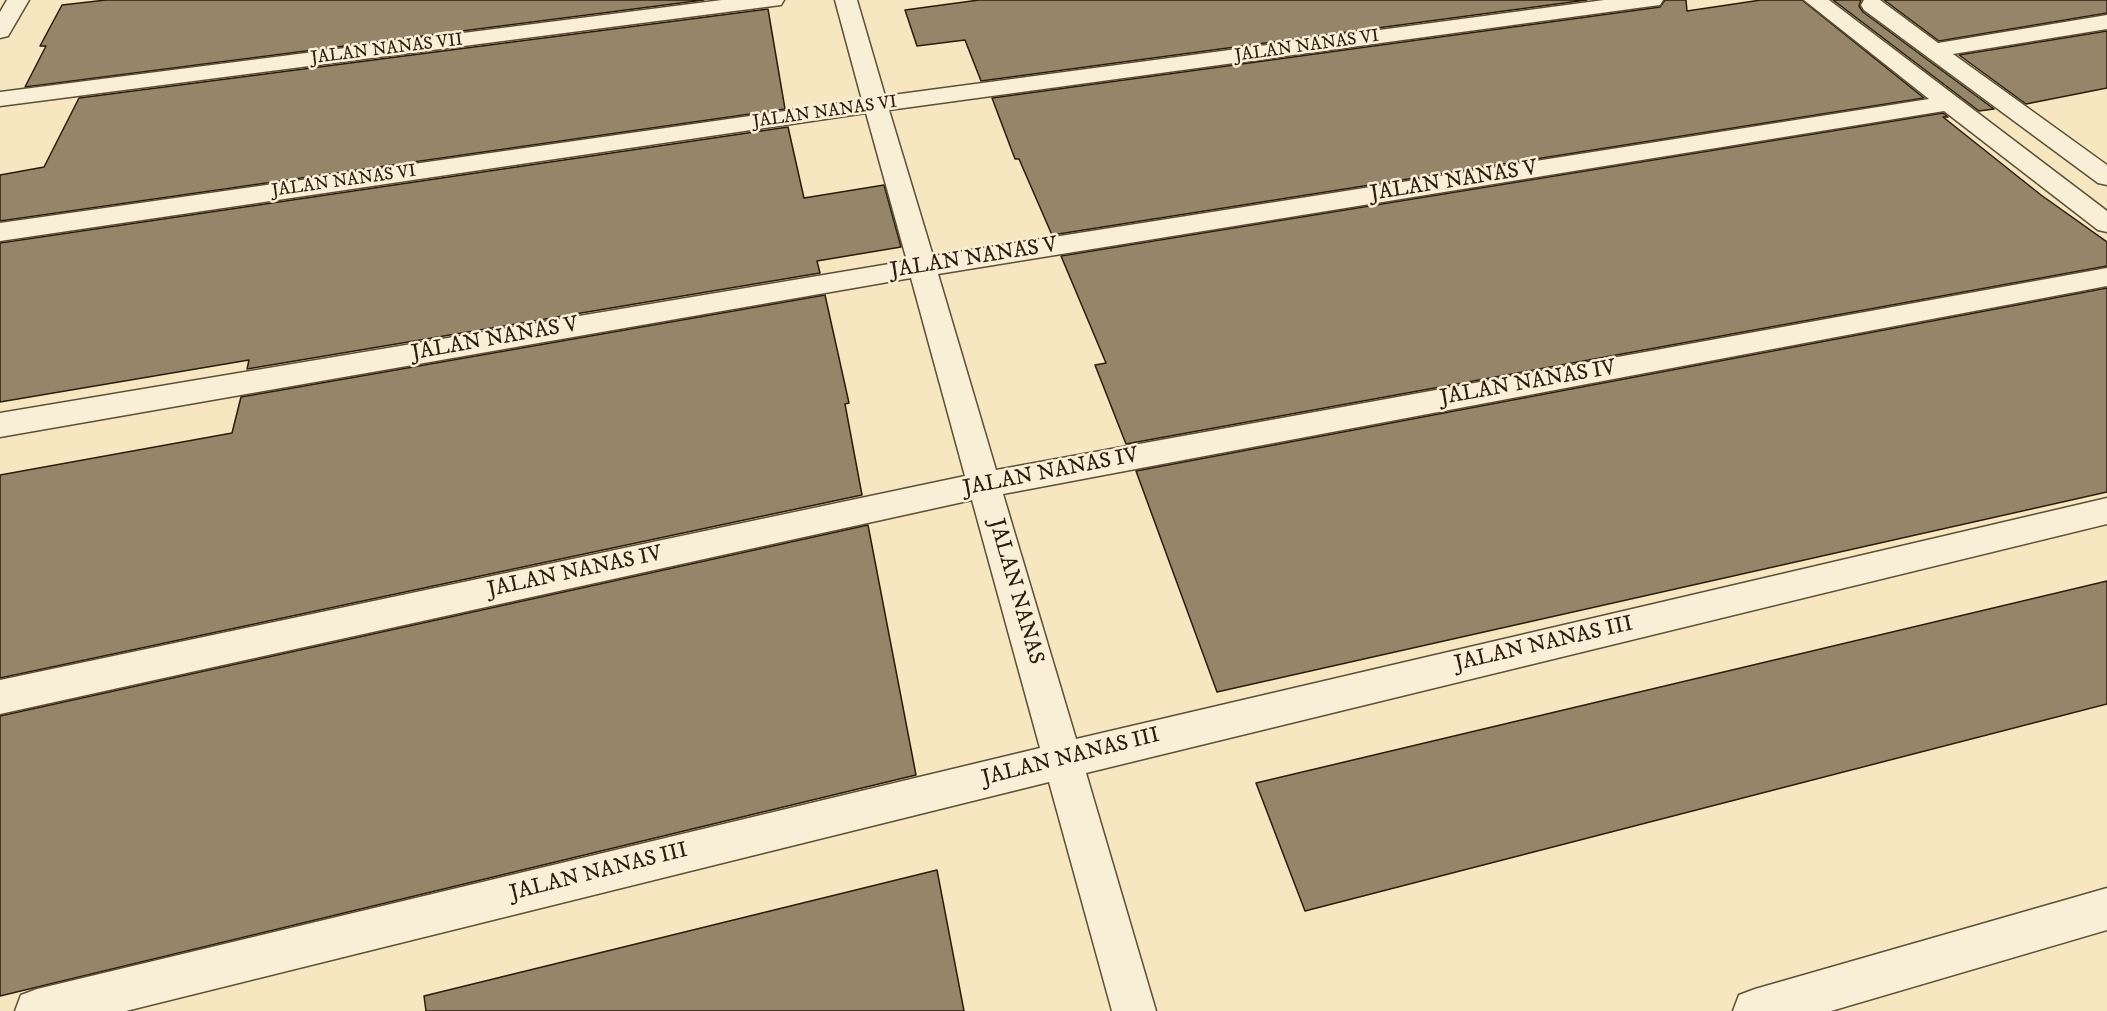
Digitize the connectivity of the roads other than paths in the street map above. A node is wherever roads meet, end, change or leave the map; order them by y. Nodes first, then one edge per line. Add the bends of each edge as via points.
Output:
1 (18, 0) edge
2 (773, 0) edge
3 (846, 0) edge
4 (1652, 0) edge
5 (1815, 0) edge
6 (1872, 5) dead end
7 (2107, 22) edge
8 (0, 31) edge
9 (1934, 50) junction
10 (0, 99) edge
11 (1950, 103) junction
12 (875, 105) junction
13 (2096, 159) edge
14 (2107, 177) edge
15 (2107, 224) edge
16 (0, 232) edge
17 (923, 267) junction
18 (2107, 277) edge
19 (0, 425) edge
20 (983, 485) junction
21 (2107, 511) edge
22 (0, 697) edge
23 (1064, 760) junction
24 (2107, 909) edge
25 (37, 1011) edge
26 (1134, 1011) edge
27 (1755, 1011) edge

1 - 8 street
2 - 10 street, JALAN NANAS VII
3 - 12 street, JALAN NANAS
4 - 12 street, JALAN NANAS VI
5 - 11 street
6 - 9 street
7 - 9 street
9 - 13 street
11 - 15 street
11 - 17 street, JALAN NANAS V
12 - 16 street, JALAN NANAS VI
12 - 17 street, JALAN NANAS
13 - 14 street
17 - 19 street, JALAN NANAS V
17 - 20 street, JALAN NANAS
18 - 20 street, JALAN NANAS IV
20 - 22 street, JALAN NANAS IV
20 - 23 street, JALAN NANAS
21 - 23 street, JALAN NANAS III
23 - 25 street, JALAN NANAS III
23 - 26 street, JALAN NANAS
24 - 27 street

